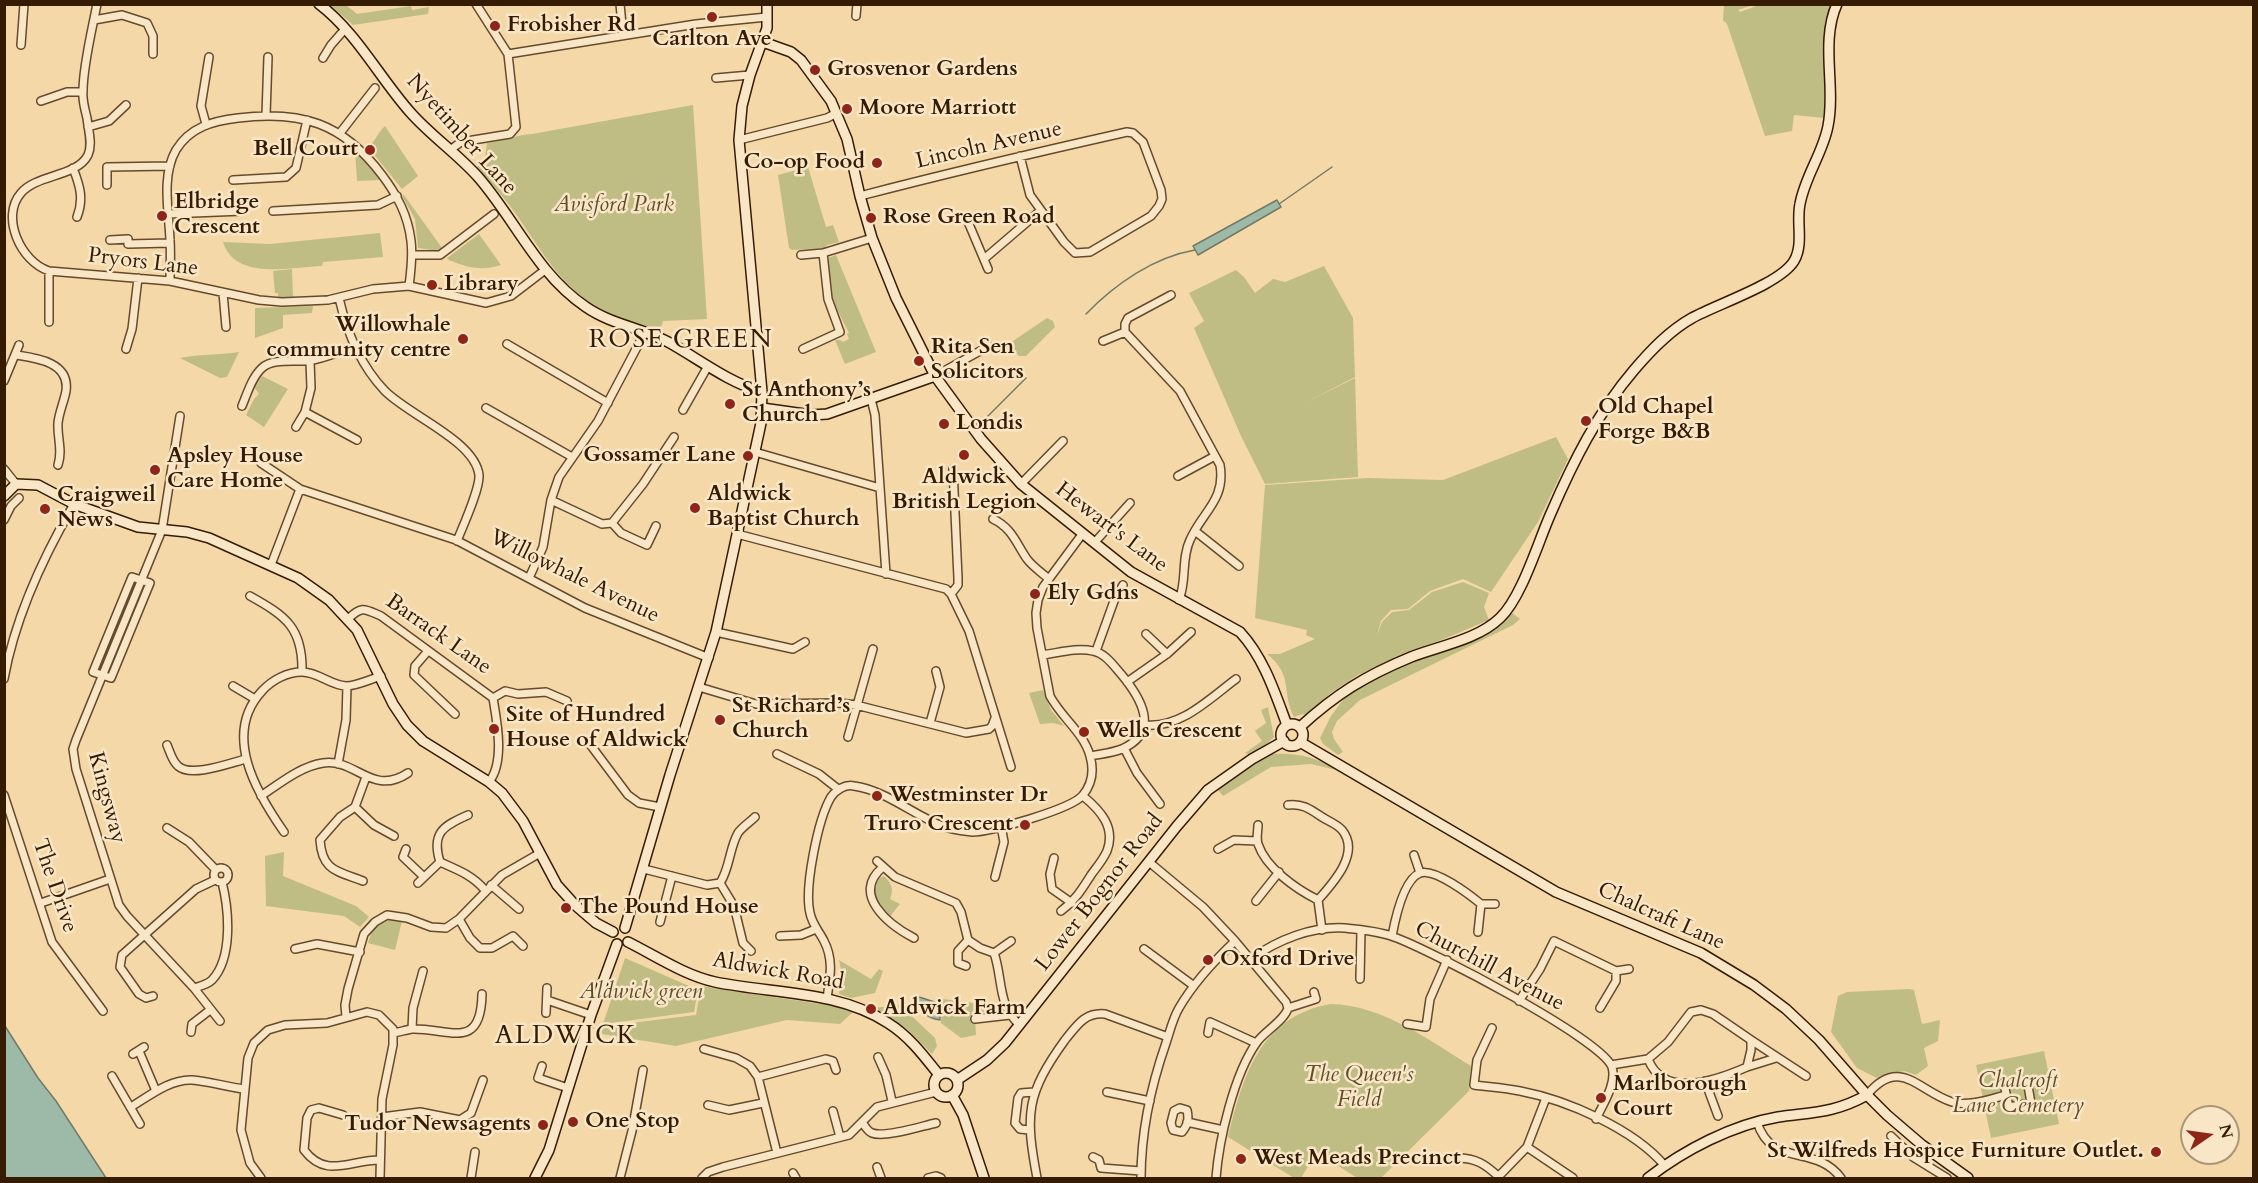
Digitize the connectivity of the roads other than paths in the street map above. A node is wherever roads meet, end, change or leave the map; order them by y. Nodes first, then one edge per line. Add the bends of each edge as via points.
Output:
1 (24, 4) edge
2 (97, 4) edge
3 (319, 4) edge
4 (476, 4) edge
5 (620, 4) edge
6 (767, 4) edge
7 (857, 4) edge
8 (1837, 4) edge
9 (856, 16) dead end
10 (767, 17) junction
11 (94, 20) junction
12 (345, 29) junction
13 (623, 35) junction
14 (763, 42) junction
15 (21, 45) dead end
16 (153, 54) dead end
17 (508, 54) junction
18 (209, 57) dead end
19 (268, 57) dead end
20 (322, 58) dead end
21 (750, 75) junction
22 (716, 78) dead end
23 (375, 88) dead end
24 (82, 92) junction
25 (42, 101) dead end
26 (126, 105) dead end
27 (837, 113) junction
28 (266, 115) junction
29 (307, 120) junction
30 (206, 124) junction
31 (88, 127) junction
32 (340, 133) junction
33 (739, 140) junction
34 (450, 150) junction
35 (1020, 156) junction
36 (170, 166) junction
37 (73, 168) junction
38 (233, 180) dead end
39 (107, 184) dead end
40 (397, 196) junction
41 (860, 196) junction
42 (8, 210) edge
43 (243, 210) dead end
44 (273, 211) dead end
45 (1040, 211) junction
46 (168, 214) junction
47 (494, 214) dead end
48 (77, 217) dead end
49 (966, 217) dead end
50 (872, 238) junction
51 (110, 240) dead end
52 (170, 243) junction
53 (823, 253) junction
54 (412, 255) junction
55 (801, 255) dead end
56 (984, 259) junction
57 (988, 269) dead end
58 (545, 270) junction
59 (49, 271) junction
60 (138, 278) junction
61 (170, 281) junction
62 (409, 286) junction
63 (223, 293) junction
64 (1171, 295) dead end
65 (339, 298) junction
66 (49, 322) dead end
67 (226, 327) dead end
68 (645, 332) junction
69 (1125, 332) junction
70 (1103, 341) dead end
71 (507, 344) dead end
72 (20, 345) dead end
73 (354, 346) junction
74 (989, 346) dead end
75 (126, 349) dead end
76 (803, 349) dead end
77 (16, 355) junction
78 (310, 360) junction
79 (708, 366) junction
80 (935, 376) junction
81 (4, 381) edge
82 (762, 392) junction
83 (871, 399) junction
84 (608, 403) junction
85 (242, 406) dead end
86 (486, 408) dead end
87 (762, 408) junction
88 (683, 410) dead end
89 (305, 412) junction
90 (180, 416) dead end
91 (296, 427) dead end
92 (674, 437) dead end
93 (357, 440) dead end
94 (1063, 441) dead end
95 (755, 452) junction
96 (1215, 456) junction
97 (572, 457) junction
98 (261, 463) dead end
99 (58, 465) dead end
100 (4, 469) edge
101 (953, 469) dead end
102 (1178, 476) dead end
103 (16, 484) junction
104 (1021, 484) junction
105 (880, 488) junction
106 (300, 489) junction
107 (4, 496) edge
108 (19, 498) dead end
109 (551, 501) junction
110 (1130, 503) dead end
111 (74, 504) junction
112 (993, 519) dead end
113 (4, 520) edge
114 (612, 523) junction
115 (656, 526) dead end
116 (162, 530) junction
117 (1195, 531) junction
118 (1083, 533) junction
119 (737, 534) junction
120 (458, 541) junction
121 (1095, 542) junction
122 (271, 565) junction
123 (1239, 566) dead end
124 (886, 574) junction
125 (530, 578) junction
126 (1049, 579) junction
127 (142, 580) junction
128 (1123, 585) dead end
129 (951, 594) junction
130 (250, 596) dead end
131 (1179, 600) junction
132 (348, 619) junction
133 (716, 632) junction
134 (1191, 632) dead end
135 (1146, 634) dead end
136 (806, 642) dead end
137 (7, 644) edge
138 (873, 649) dead end
139 (428, 651) junction
140 (1095, 651) junction
141 (1167, 654) junction
142 (1042, 655) junction
143 (708, 658) junction
144 (936, 671) dead end
145 (302, 672) junction
146 (102, 675) junction
147 (381, 676) junction
148 (4, 679) edge
149 (1236, 679) dead end
150 (1127, 682) junction
151 (233, 686) dead end
152 (347, 686) junction
153 (699, 687) junction
154 (493, 698) junction
155 (255, 699) junction
156 (567, 701) dead end
157 (856, 705) junction
158 (454, 714) dead end
159 (995, 715) junction
160 (930, 723) junction
161 (1146, 725) junction
162 (1287, 725) junction
163 (1300, 728) junction
164 (848, 737) dead end
165 (1284, 741) junction
166 (1300, 742) junction
167 (589, 743) dead end
168 (166, 745) dead end
169 (1125, 748) junction
170 (777, 754) dead end
171 (1090, 756) junction
172 (246, 759) junction
173 (338, 764) junction
174 (1011, 767) dead end
175 (408, 773) dead end
176 (366, 777) junction
177 (489, 782) junction
178 (838, 789) junction
179 (4, 795) edge
180 (261, 796) junction
181 (1083, 796) junction
182 (1160, 804) dead end
183 (1288, 805) dead end
184 (355, 807) junction
185 (660, 807) junction
186 (468, 815) dead end
187 (755, 817) dead end
188 (1258, 825) dead end
189 (1001, 826) junction
190 (167, 828) dead end
191 (284, 832) dead end
192 (394, 836) dead end
193 (1257, 841) junction
194 (406, 849) dead end
195 (1218, 849) dead end
196 (540, 853) junction
197 (1414, 855) dead end
198 (1054, 858) dead end
199 (877, 861) dead end
200 (440, 862) junction
201 (1149, 862) junction
202 (883, 867) junction
203 (644, 869) junction
204 (216, 870) junction
205 (1279, 872) junction
206 (1420, 873) junction
207 (672, 876) junction
208 (424, 877) junction
209 (995, 877) dead end
210 (110, 879) junction
211 (219, 881) junction
212 (363, 881) dead end
213 (418, 883) dead end
214 (720, 883) junction
215 (488, 888) junction
216 (1318, 900) junction
217 (1256, 901) dead end
218 (41, 903) junction
219 (1072, 903) junction
220 (1481, 904) junction
221 (1495, 904) dead end
222 (519, 909) dead end
223 (1061, 911) dead end
224 (459, 920) junction
225 (660, 922) dead end
226 (625, 928) junction
227 (816, 929) junction
228 (1322, 930) junction
229 (1361, 930) junction
230 (613, 932) junction
231 (1478, 932) dead end
232 (145, 935) junction
233 (780, 936) dead end
234 (1392, 936) junction
235 (914, 938) dead end
236 (968, 940) junction
237 (1235, 940) junction
238 (1011, 941) dead end
239 (628, 942) junction
240 (616, 944) junction
241 (523, 946) dead end
242 (1144, 948) dead end
243 (295, 949) dead end
244 (751, 951) dead end
245 (360, 952) junction
246 (994, 953) junction
247 (1251, 959) junction
248 (1447, 960) junction
249 (966, 966) dead end
250 (1629, 969) dead end
251 (423, 971) dead end
252 (1616, 971) junction
253 (1360, 979) dead end
254 (1194, 986) junction
255 (547, 987) dead end
256 (194, 988) junction
257 (483, 994) dead end
258 (153, 996) dead end
259 (827, 998) junction
260 (1316, 998) dead end
261 (547, 1000) junction
262 (1519, 1000) junction
263 (1288, 1008) junction
264 (1600, 1008) dead end
265 (210, 1010) junction
266 (103, 1011) dead end
267 (546, 1013) dead end
268 (591, 1015) junction
269 (1010, 1015) junction
270 (346, 1017) junction
271 (975, 1019) dead end
272 (220, 1021) dead end
273 (1407, 1024) dead end
274 (1020, 1025) junction
275 (1492, 1028) dead end
276 (412, 1029) junction
277 (191, 1032) dead end
278 (393, 1033) junction
279 (1208, 1033) dead end
280 (1168, 1037) junction
281 (1750, 1040) junction
282 (1256, 1043) junction
283 (704, 1049) dead end
284 (139, 1051) dead end
285 (878, 1057) dead end
286 (1776, 1058) junction
287 (1648, 1059) junction
288 (1611, 1065) junction
289 (542, 1066) dead end
290 (1747, 1067) junction
291 (642, 1070) dead end
292 (836, 1070) dead end
293 (939, 1075) junction
294 (112, 1076) dead end
295 (1806, 1076) dead end
296 (758, 1077) junction
297 (483, 1080) dead end
298 (957, 1080) junction
299 (1705, 1081) junction
300 (568, 1088) junction
301 (244, 1089) junction
302 (156, 1091) junction
303 (936, 1092) junction
304 (1034, 1092) junction
305 (1107, 1092) dead end
306 (952, 1095) junction
307 (1867, 1095) junction
308 (2006, 1095) junction
309 (1546, 1098) junction
310 (892, 1101) junction
311 (1150, 1101) junction
312 (763, 1102) junction
313 (708, 1105) dead end
314 (131, 1107) junction
315 (833, 1111) dead end
316 (343, 1114) dead end
317 (1718, 1116) dead end
318 (382, 1117) junction
319 (1596, 1119) junction
320 (862, 1122) junction
321 (1187, 1122) dead end
322 (1757, 1122) junction
323 (936, 1123) dead end
324 (140, 1124) dead end
325 (1223, 1130) junction
326 (1029, 1131) junction
327 (1891, 1136) dead end
328 (840, 1137) junction
329 (1922, 1145) junction
330 (1527, 1147) junction
331 (475, 1152) dead end
332 (777, 1153) junction
333 (1913, 1157) junction
334 (1093, 1158) dead end
335 (1456, 1158) dead end
336 (380, 1160) junction
337 (1665, 1166) junction
338 (878, 1167) dead end
339 (1141, 1175) edge
340 (1498, 1178) edge
341 (261, 1179) edge
342 (380, 1179) edge
343 (471, 1179) edge
344 (535, 1179) edge
345 (620, 1179) edge
346 (702, 1179) edge
347 (881, 1179) edge
348 (928, 1179) edge
349 (941, 1179) edge
350 (984, 1179) edge
351 (1037, 1179) edge
352 (1216, 1179) edge
353 (1574, 1179) edge
354 (1648, 1179) edge
355 (1841, 1179) edge
356 (1947, 1179) edge
357 (1968, 1179) edge

1 - 15 street
2 - 11 street
3 - 12 street, Nyetimber Lane
4 - 17 street
5 - 13 street
6 - 10 street
7 - 9 street
8 - 163 street via 1830,28 1828,129 1800,203 1798,250 1793,262 1780,275 1675,329 1633,371 1574,461 1516,595 1500,619 1353,684
10 - 13 street
10 - 14 street
11 - 16 street via 122,15 147,23 153,36
11 - 24 street
12 - 20 street
12 - 34 street, Nyetimber Lane via 410,112
13 - 17 street
14 - 21 street
14 - 27 street via 801,60
17 - 34 street via 515,130 460,142
18 - 30 street via 201,106
19 - 28 street
21 - 22 street
21 - 33 street
23 - 32 street
24 - 25 street via 67,92
24 - 31 street
26 - 31 street via 109,121
27 - 33 street
27 - 41 street
28 - 29 street
28 - 30 street
29 - 32 street
29 - 38 street via 297,168 292,173 285,177
30 - 36 street via 185,138
31 - 37 street via 88,153
32 - 40 street via 374,164
33 - 82 street
34 - 58 street, Nyetimber Lane via 490,191
35 - 41 street, Lincoln Avenue
35 - 45 street via 1030,195
35 - 45 street, Lincoln Avenue via 1133,133 1143,142 1161,190 1156,212 1082,254 1070,250
36 - 39 street via 107,167
36 - 46 street
37 - 42 street via 31,184
37 - 48 street via 81,194
40 - 44 street via 378,205
40 - 54 street via 408,225
41 - 50 street
42 - 59 street via 23,249 36,265
43 - 46 street
45 - 56 street
46 - 52 street
47 - 54 street via 440,255
49 - 56 street
50 - 53 street
50 - 80 street via 896,298
51 - 52 street via 128,239 128,244
52 - 61 street
53 - 55 street
53 - 76 street via 828,299 840,332
54 - 62 street
56 - 57 street
58 - 62 street, Pryors Lane via 511,296 486,303
58 - 68 street, Nyetimber Lane via 586,308
59 - 60 street, Pryors Lane
59 - 66 street
60 - 61 street, Pryors Lane
60 - 75 street
61 - 63 street, Pryors Lane
62 - 65 street, Pryors Lane via 373,289
63 - 65 street, Pryors Lane via 282,302
63 - 67 street
64 - 69 street via 1128,318
65 - 73 street
68 - 79 street, Nyetimber Lane
68 - 84 street
69 - 70 street
69 - 96 street via 1180,392
71 - 84 street
72 - 77 street
73 - 78 street
73 - 120 street via 386,392 467,450 475,462 479,482
74 - 80 street
77 - 81 street
77 - 99 street via 48,361 63,374 66,387 58,420 62,454
78 - 85 street via 263,366
78 - 89 street via 311,388
79 - 82 street, Nyetimber Lane
79 - 88 street
80 - 83 street
80 - 104 street, Hewart's Lane via 981,440
82 - 87 street
83 - 87 street via 819,415
83 - 105 street
84 - 97 street
86 - 97 street
87 - 95 street
89 - 91 street
89 - 93 street
90 - 116 street
92 - 114 street
94 - 104 street
95 - 105 street
95 - 119 street
96 - 102 street
96 - 117 street via 1221,474 1219,493
97 - 109 street via 559,477
98 - 106 street, Willowhale Avenue
100 - 103 street
101 - 129 street via 958,585
103 - 107 street
103 - 111 street, Barrack Lane via 38,485
104 - 118 street, Hewart's Lane
105 - 124 street
106 - 120 street, Willowhale Avenue
106 - 122 street
108 - 113 street
109 - 114 street via 602,524
109 - 125 street via 543,547
110 - 121 street
111 - 116 street, Barrack Lane via 138,527
111 - 137 street via 47,551
112 - 126 street via 1012,533 1029,562
114 - 115 street via 621,533 647,545
116 - 122 street, Barrack Lane via 209,538
116 - 127 street
117 - 123 street
117 - 131 street via 1187,550 1184,589
118 - 121 street, Hewart's Lane
118 - 126 street
119 - 124 street
119 - 133 street
120 - 125 street, Willowhale Avenue
121 - 131 street, Hewart's Lane via 1131,572
122 - 132 street, Barrack Lane via 315,589
124 - 129 street via 946,589
125 - 143 street, Willowhale Avenue via 585,608
126 - 142 street via 1036,614
127 - 146 street via 150,583 111,678
127 - 146 street via 132,577 93,672
128 - 140 street
129 - 159 street via 969,631
130 - 145 street via 278,611 294,628 302,650
131 - 162 street, Hewart's Lane via 1232,626 1247,639 1270,679
132 - 139 street, Barrack Lane via 365,609 381,616
132 - 147 street, Barrack Lane
133 - 136 street via 793,649
133 - 143 street
134 - 141 street
135 - 141 street
137 - 148 street
138 - 157 street
139 - 154 street, Barrack Lane
139 - 158 street via 415,666 414,675
140 - 142 street
140 - 150 street
141 - 150 street
142 - 171 street via 1050,696 1085,743
143 - 153 street
144 - 160 street via 940,687
145 - 152 street
145 - 155 street via 276,680
146 - 210 street, Kingsway via 75,740 73,759
147 - 152 street
147 - 177 street, Barrack Lane via 397,710 415,733
149 - 161 street via 1177,721
150 - 161 street via 1145,714
151 - 155 street
152 - 173 street
153 - 157 street via 756,704
153 - 185 street
154 - 156 street via 505,691 546,692
154 - 177 street, Barrack Lane via 498,765
155 - 172 street via 244,723
157 - 160 street
157 - 164 street
159 - 160 street via 989,729 975,733
159 - 174 street
161 - 169 street
162 - 163 street
162 - 165 street via 1282,731
163 - 166 street
165 - 166 street via 1293,745
165 - 201 street, Lower Bognor Road via 1208,790
166 - 307 street, Chalcraft Lane via 1556,892 1724,965 1786,1009
167 - 185 street via 628,795 639,803
168 - 172 street via 177,765 187,771
169 - 171 street
169 - 182 street via 1137,773
170 - 178 street via 819,774
171 - 181 street via 1092,776
172 - 180 street
173 - 176 street
173 - 180 street via 312,765
175 - 176 street via 391,781
176 - 184 street
177 - 196 street, Barrack Lane via 514,807
178 - 189 street via 850,785 863,788 946,827 973,832
178 - 227 street via 825,813 809,882 810,915
179 - 218 street, The Drive
180 - 191 street
181 - 189 street via 1067,806
181 - 219 street via 1106,820 1109,835 1107,851
183 - 216 street via 1300,803 1341,829 1345,836 1346,860
184 - 192 street via 374,825
184 - 212 street via 327,830 320,840 321,854 327,865
185 - 203 street
186 - 200 street via 442,829 436,840
187 - 214 street via 739,831
188 - 193 street
189 - 209 street via 1004,842
190 - 204 street via 189,842
193 - 195 street via 1234,840
193 - 205 street
194 - 208 street via 403,857
196 - 215 street
196 - 230 street, Barrack Lane via 566,896 596,923
197 - 206 street
198 - 219 street via 1052,889
199 - 202 street
200 - 208 street
200 - 215 street via 465,872
201 - 237 street via 1203,906
201 - 274 street, Lower Bognor Road
202 - 235 street via 870,884 870,896 886,921
202 - 236 street via 895,877 956,903
203 - 207 street
203 - 226 street
204 - 211 street via 213,875
204 - 211 street via 227,871 228,878
205 - 216 street
205 - 217 street
206 - 220 street via 1440,877
206 - 234 street via 1404,893
207 - 214 street via 707,885
207 - 225 street
208 - 213 street
210 - 218 street
210 - 232 street, Kingsway via 119,904
211 - 232 street via 196,889
211 - 256 street via 229,920 224,957 212,980
214 - 244 street via 735,906 743,943
215 - 222 street
215 - 224 street
216 - 228 street
218 - 266 street, The Drive via 52,942
219 - 223 street
220 - 221 street
220 - 231 street
224 - 241 street via 480,948 492,948 513,936
224 - 245 street via 446,928 431,927 387,915 364,934
226 - 230 street
226 - 239 street via 630,934
227 - 233 street via 801,935
227 - 259 street via 832,965
228 - 229 street, Churchill Avenue
228 - 247 street, Churchill Avenue via 1287,938
229 - 234 street, Churchill Avenue
229 - 253 street
230 - 240 street
232 - 256 street, Kingsway
232 - 258 street via 122,955 120,967 139,994
234 - 248 street, Churchill Avenue
236 - 246 street
236 - 249 street via 958,951 956,965
237 - 247 street
237 - 254 street
238 - 246 street
239 - 240 street
239 - 259 street, Aldwick Road via 714,982
240 - 268 street
242 - 254 street
243 - 245 street via 317,944
245 - 270 street via 348,989
246 - 269 street
247 - 263 street
248 - 262 street, Churchill Avenue
248 - 273 street via 1430,999 1426,1027
250 - 252 street
251 - 276 street
252 - 262 street via 1554,941
252 - 264 street via 1613,987
254 - 280 street via 1178,1009
255 - 261 street
256 - 265 street, Kingsway
257 - 276 street via 478,1023 469,1031 456,1034
259 - 293 street, Aldwick Road via 890,1024
260 - 263 street
261 - 267 street
261 - 268 street
262 - 288 street, Churchill Avenue via 1586,1043
263 - 282 street via 1284,1017
265 - 272 street, Kingsway
265 - 277 street via 192,1024
268 - 300 street
269 - 271 street
269 - 274 street
270 - 278 street via 368,1012 380,1015 389,1022
270 - 301 street via 268,1030 254,1043
274 - 298 street, Lower Bognor Road via 987,1060
275 - 309 street via 1477,1060 1474,1085
276 - 278 street
278 - 318 street
279 - 282 street via 1210,1018
280 - 304 street via 1105,1014 1087,1016 1051,1060
280 - 311 street
281 - 286 street
281 - 287 street via 1701,1010 1691,1012 1668,1042
281 - 290 street
282 - 325 street via 1238,1080
283 - 296 street via 736,1058 750,1066
284 - 302 street
285 - 310 street
286 - 290 street
286 - 295 street
287 - 288 street
287 - 299 street via 1651,1068 1667,1080 1686,1084
288 - 319 street via 1610,1088
289 - 300 street via 538,1078
290 - 299 street
291 - 345 street
292 - 296 street via 834,1061 826,1059
293 - 298 street via 949,1073
293 - 303 street via 934,1085
294 - 314 street
296 - 312 street
297 - 318 street via 471,1113 460,1120 420,1112
298 - 306 street via 958,1087
299 - 317 street
300 - 344 street
301 - 302 street via 192,1080
301 - 341 street via 242,1136 249,1163
302 - 314 street
303 - 306 street via 946,1097
303 - 310 street
304 - 326 street
304 - 326 street via 1021,1093 1018,1098 1015,1123
305 - 311 street
306 - 350 street via 963,1115
307 - 308 street via 1877,1083 1901,1078 1912,1079 1952,1103
307 - 322 street via 1828,1112
307 - 329 street, Chalcraft Lane
308 - 308 street via 2004,1084 2026,1080 2031,1103 2008,1107
309 - 319 street
309 - 330 street
310 - 320 street via 877,1107
311 - 339 street
312 - 313 street via 729,1110
312 - 332 street
314 - 324 street
315 - 328 street
316 - 336 street via 311,1110 304,1150 312,1161 334,1167
318 - 336 street
319 - 337 street via 1630,1136
320 - 323 street via 874,1134
320 - 328 street via 849,1135
321 - 325 street
322 - 337 street via 1718,1137
322 - 355 street via 1761,1135 1772,1147 1817,1159
325 - 352 street
326 - 351 street
327 - 333 street
328 - 332 street
329 - 333 street
329 - 357 street, Chalcraft Lane
330 - 340 street
330 - 353 street
331 - 343 street
332 - 346 street via 708,1172
333 - 356 street
334 - 339 street via 1099,1160 1100,1171
335 - 340 street via 1483,1162
336 - 342 street
337 - 354 street
338 - 347 street
348 - 349 street

